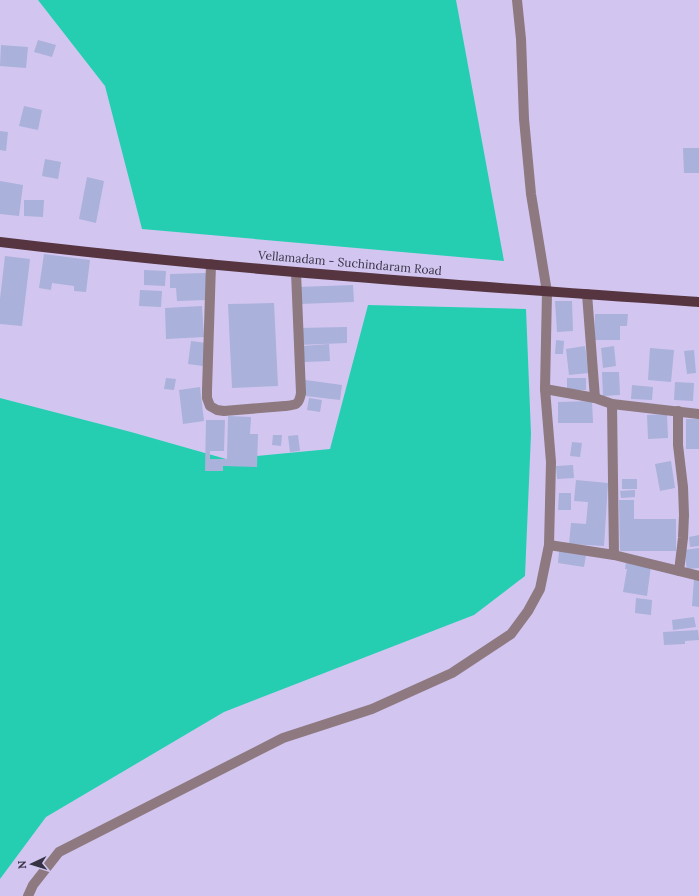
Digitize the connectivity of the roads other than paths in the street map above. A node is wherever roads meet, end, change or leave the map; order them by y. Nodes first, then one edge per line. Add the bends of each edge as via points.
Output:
1 (517, 0) edge
2 (0, 242) edge
3 (211, 264) junction
4 (296, 272) junction
5 (548, 292) junction
6 (587, 294) junction
7 (699, 302) edge
8 (545, 389) junction
9 (595, 398) junction
10 (612, 404) junction
11 (678, 411) junction
12 (699, 414) edge
13 (549, 545) junction
14 (614, 555) junction
15 (679, 571) junction
16 (699, 576) edge
17 (28, 896) edge

1 - 5 street via 530,186
2 - 3 main road, Vellamadam - Suchindaram Road
3 - 4 main road, Vellamadam - Suchindaram Road
3 - 4 street via 207,398 210,406 224,411 290,406 300,400
4 - 5 main road, Vellamadam - Suchindaram Road
5 - 6 main road, Vellamadam - Suchindaram Road
5 - 8 street
6 - 7 main road, Vellamadam - Suchindaram Road
6 - 9 street
8 - 9 street
8 - 13 street via 550,462
9 - 10 street
10 - 11 street
10 - 14 street
11 - 12 street
11 - 15 street via 684,515
13 - 14 street
13 - 17 street via 540,589 528,611 511,634 485,652 452,673 372,709 283,738 59,852 33,885
14 - 15 street
15 - 16 street

